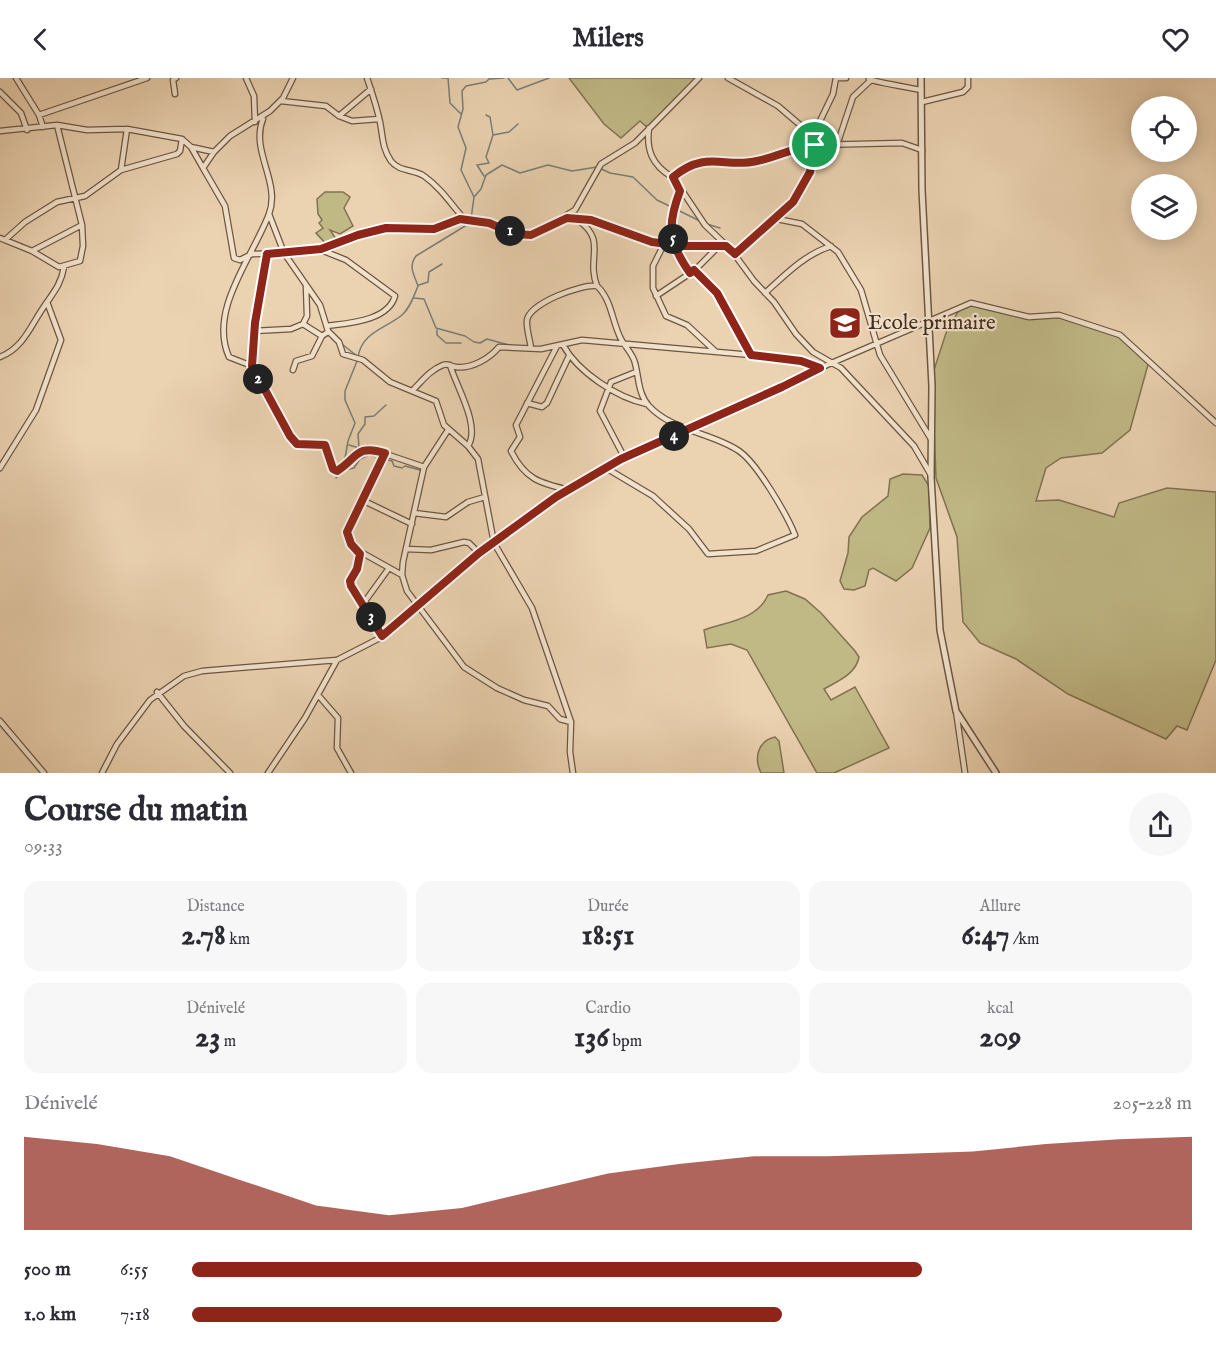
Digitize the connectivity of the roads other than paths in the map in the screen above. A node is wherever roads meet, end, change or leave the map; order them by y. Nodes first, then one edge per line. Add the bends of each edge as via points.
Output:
1 (16, 78) edge
2 (147, 78) edge
3 (176, 78) edge
4 (246, 78) edge
5 (293, 78) edge
6 (367, 78) edge
7 (699, 78) edge
8 (728, 78) edge
9 (836, 78) edge
10 (846, 78) edge
11 (921, 78) edge
12 (968, 78) edge
13 (870, 79) edge
14 (371, 89) junction
15 (921, 90) junction
16 (0, 94) edge
17 (174, 94) dead end
18 (281, 101) junction
19 (922, 102) junction
20 (39, 115) junction
21 (339, 116) junction
22 (263, 117) junction
23 (379, 119) junction
24 (255, 122) junction
25 (57, 125) junction
26 (43, 127) junction
27 (649, 128) junction
28 (128, 129) junction
29 (27, 130) junction
30 (0, 132) edge
31 (813, 136) junction
32 (182, 139) junction
33 (815, 145) junction
34 (837, 145) junction
35 (808, 146) junction
36 (191, 147) junction
37 (922, 150) junction
38 (214, 152) junction
39 (204, 168) junction
40 (121, 170) junction
41 (673, 177) junction
42 (680, 191) junction
43 (78, 199) junction
44 (269, 214) junction
45 (567, 218) junction
46 (777, 219) junction
47 (465, 220) junction
48 (577, 220) junction
49 (82, 225) junction
50 (670, 232) junction
51 (3, 239) edge
52 (662, 244) junction
53 (676, 245) junction
54 (719, 246) junction
55 (726, 246) junction
56 (831, 246) junction
57 (321, 249) junction
58 (32, 251) junction
59 (284, 253) junction
60 (267, 254) junction
61 (735, 254) junction
62 (248, 256) junction
63 (64, 267) junction
64 (692, 271) junction
65 (306, 286) junction
66 (597, 286) junction
67 (765, 293) junction
68 (656, 296) junction
69 (47, 302) junction
70 (929, 320) junction
71 (303, 324) junction
72 (327, 329) junction
73 (254, 331) junction
74 (322, 336) junction
75 (876, 344) junction
76 (560, 345) junction
77 (624, 345) junction
78 (531, 348) junction
79 (715, 351) junction
80 (751, 355) junction
81 (569, 356) junction
82 (0, 357) edge
83 (831, 363) junction
84 (450, 365) junction
85 (252, 366) junction
86 (820, 368) junction
87 (293, 370) dead end
88 (636, 372) junction
89 (609, 387) junction
90 (413, 390) junction
91 (526, 403) junction
92 (647, 404) junction
93 (1216, 423) edge
94 (448, 430) junction
95 (689, 430) junction
96 (931, 439) junction
97 (468, 446) junction
98 (385, 453) junction
99 (622, 453) dead end
100 (424, 467) junction
101 (0, 468) edge
102 (606, 468) junction
103 (932, 477) junction
104 (569, 490) junction
105 (485, 497) junction
106 (362, 500) junction
107 (414, 513) junction
108 (412, 524) junction
109 (494, 543) junction
110 (406, 549) junction
111 (357, 550) junction
112 (479, 553) junction
113 (389, 568) junction
114 (402, 575) junction
115 (363, 604) junction
116 (418, 606) junction
117 (382, 636) junction
118 (337, 660) junction
119 (157, 693) junction
120 (318, 695) junction
121 (956, 711) junction
122 (0, 721) edge
123 (571, 722) junction
124 (44, 773) edge
125 (102, 773) edge
126 (230, 773) edge
127 (268, 773) edge
128 (351, 773) edge
129 (573, 773) edge
130 (965, 773) edge
131 (996, 773) edge

1 - 20 street
2 - 20 street
3 - 17 street
4 - 24 street via 254,96
5 - 18 street
6 - 14 street
7 - 27 street
8 - 31 street via 778,106
9 - 10 street
9 - 31 street via 833,94
11 - 15 street
12 - 19 street via 968,87 963,92
13 - 15 street
13 - 34 street via 853,97
14 - 21 street
14 - 23 street
15 - 19 street
16 - 29 street via 21,113
18 - 21 street via 326,106
18 - 22 street
19 - 37 street
20 - 26 street
21 - 23 street via 359,122
22 - 24 street
22 - 44 street via 258,139 269,177
23 - 47 street via 381,141 391,162 422,175 448,197
24 - 38 street via 230,136
25 - 26 street
25 - 28 street via 87,130
25 - 43 street
26 - 29 street
27 - 41 street via 650,155
27 - 45 street via 635,143 601,164 580,206
28 - 32 street
28 - 40 street
29 - 30 street
31 - 35 street
32 - 36 street
32 - 40 street via 177,154
33 - 34 street
33 - 35 street
33 - 46 street via 810,172 793,202
34 - 37 street via 902,143
35 - 41 street via 755,162 700,162
36 - 38 street
36 - 39 street
37 - 70 street
38 - 39 street
39 - 62 street via 225,206 234,258 242,260
40 - 43 street
41 - 42 street
42 - 50 street via 672,211
42 - 55 street
43 - 49 street
43 - 51 street via 57,201
44 - 59 street
44 - 62 street
45 - 47 street via 531,235
45 - 48 street
46 - 56 street via 802,224
46 - 61 street
47 - 57 street via 434,229 386,228
48 - 52 street via 591,220
48 - 66 street via 594,236
49 - 58 street
49 - 63 street via 80,261
50 - 52 street
50 - 53 street
51 - 58 street
52 - 53 street
52 - 68 street via 653,266
53 - 54 street
53 - 64 street
54 - 55 street
54 - 64 street
55 - 61 street
56 - 67 street via 817,250 789,269
56 - 75 street via 861,290
57 - 59 street
57 - 72 street via 346,260 395,296 377,314
58 - 63 street via 53,265
59 - 60 street
59 - 65 street
60 - 62 street
60 - 73 street
61 - 67 street
62 - 85 street via 236,282 222,334 229,357
63 - 69 street via 62,283
64 - 68 street
64 - 80 street via 717,293
65 - 71 street via 307,316
65 - 72 street via 320,305
66 - 77 street
66 - 78 street via 577,287 532,312 527,322
67 - 83 street via 813,352
68 - 79 street via 666,316 687,325
69 - 82 street via 21,342
69 - 101 street via 61,340 36,410
70 - 75 street
70 - 93 street via 971,303 1029,317 1059,315 1110,330 1150,360
70 - 96 street
71 - 73 street
71 - 74 street
72 - 74 street
72 - 90 street via 345,356 363,360 390,382
73 - 85 street
74 - 87 street via 312,356 296,361
75 - 83 street
75 - 96 street
76 - 77 street via 582,340
76 - 78 street
76 - 81 street
76 - 91 street
77 - 79 street
77 - 88 street via 634,358
78 - 84 street via 499,347 493,355 476,363 459,368
79 - 80 street
80 - 86 street via 801,361
81 - 89 street
81 - 91 street via 547,403 542,407
83 - 86 street
83 - 103 street via 841,368 914,446
84 - 90 street via 430,372
84 - 97 street via 471,424
85 - 98 street via 294,441 307,446 325,445 335,471 362,450
86 - 95 street
88 - 89 street
88 - 92 street
89 - 92 street via 635,402
89 - 99 street via 599,407 600,414
90 - 94 street via 436,401 441,422
91 - 104 street via 516,425 520,437 512,454 521,470 535,480
92 - 95 street
94 - 97 street
94 - 100 street
95 - 102 street
95 - 102 street via 741,452 763,478 795,535 756,551 708,554 689,529 653,496
96 - 103 street
97 - 105 street via 478,459
98 - 100 street
98 - 106 street
100 - 107 street
102 - 104 street
103 - 121 street via 940,630
104 - 109 street
105 - 107 street via 468,502 446,517
105 - 109 street
106 - 108 street
106 - 111 street via 347,532
107 - 108 street
108 - 110 street
109 - 112 street
109 - 123 street via 532,608
110 - 112 street via 432,550 464,542
110 - 114 street
111 - 113 street
111 - 115 street via 359,562 350,581
112 - 116 street
113 - 114 street
113 - 115 street
114 - 116 street
115 - 117 street
116 - 117 street
116 - 123 street via 464,667 524,700 548,706 560,719
117 - 118 street
118 - 119 street via 202,671 184,676
118 - 120 street
119 - 125 street via 123,735
119 - 126 street
120 - 127 street
120 - 128 street via 338,718 337,748
121 - 130 street
121 - 131 street
122 - 124 street
123 - 129 street

